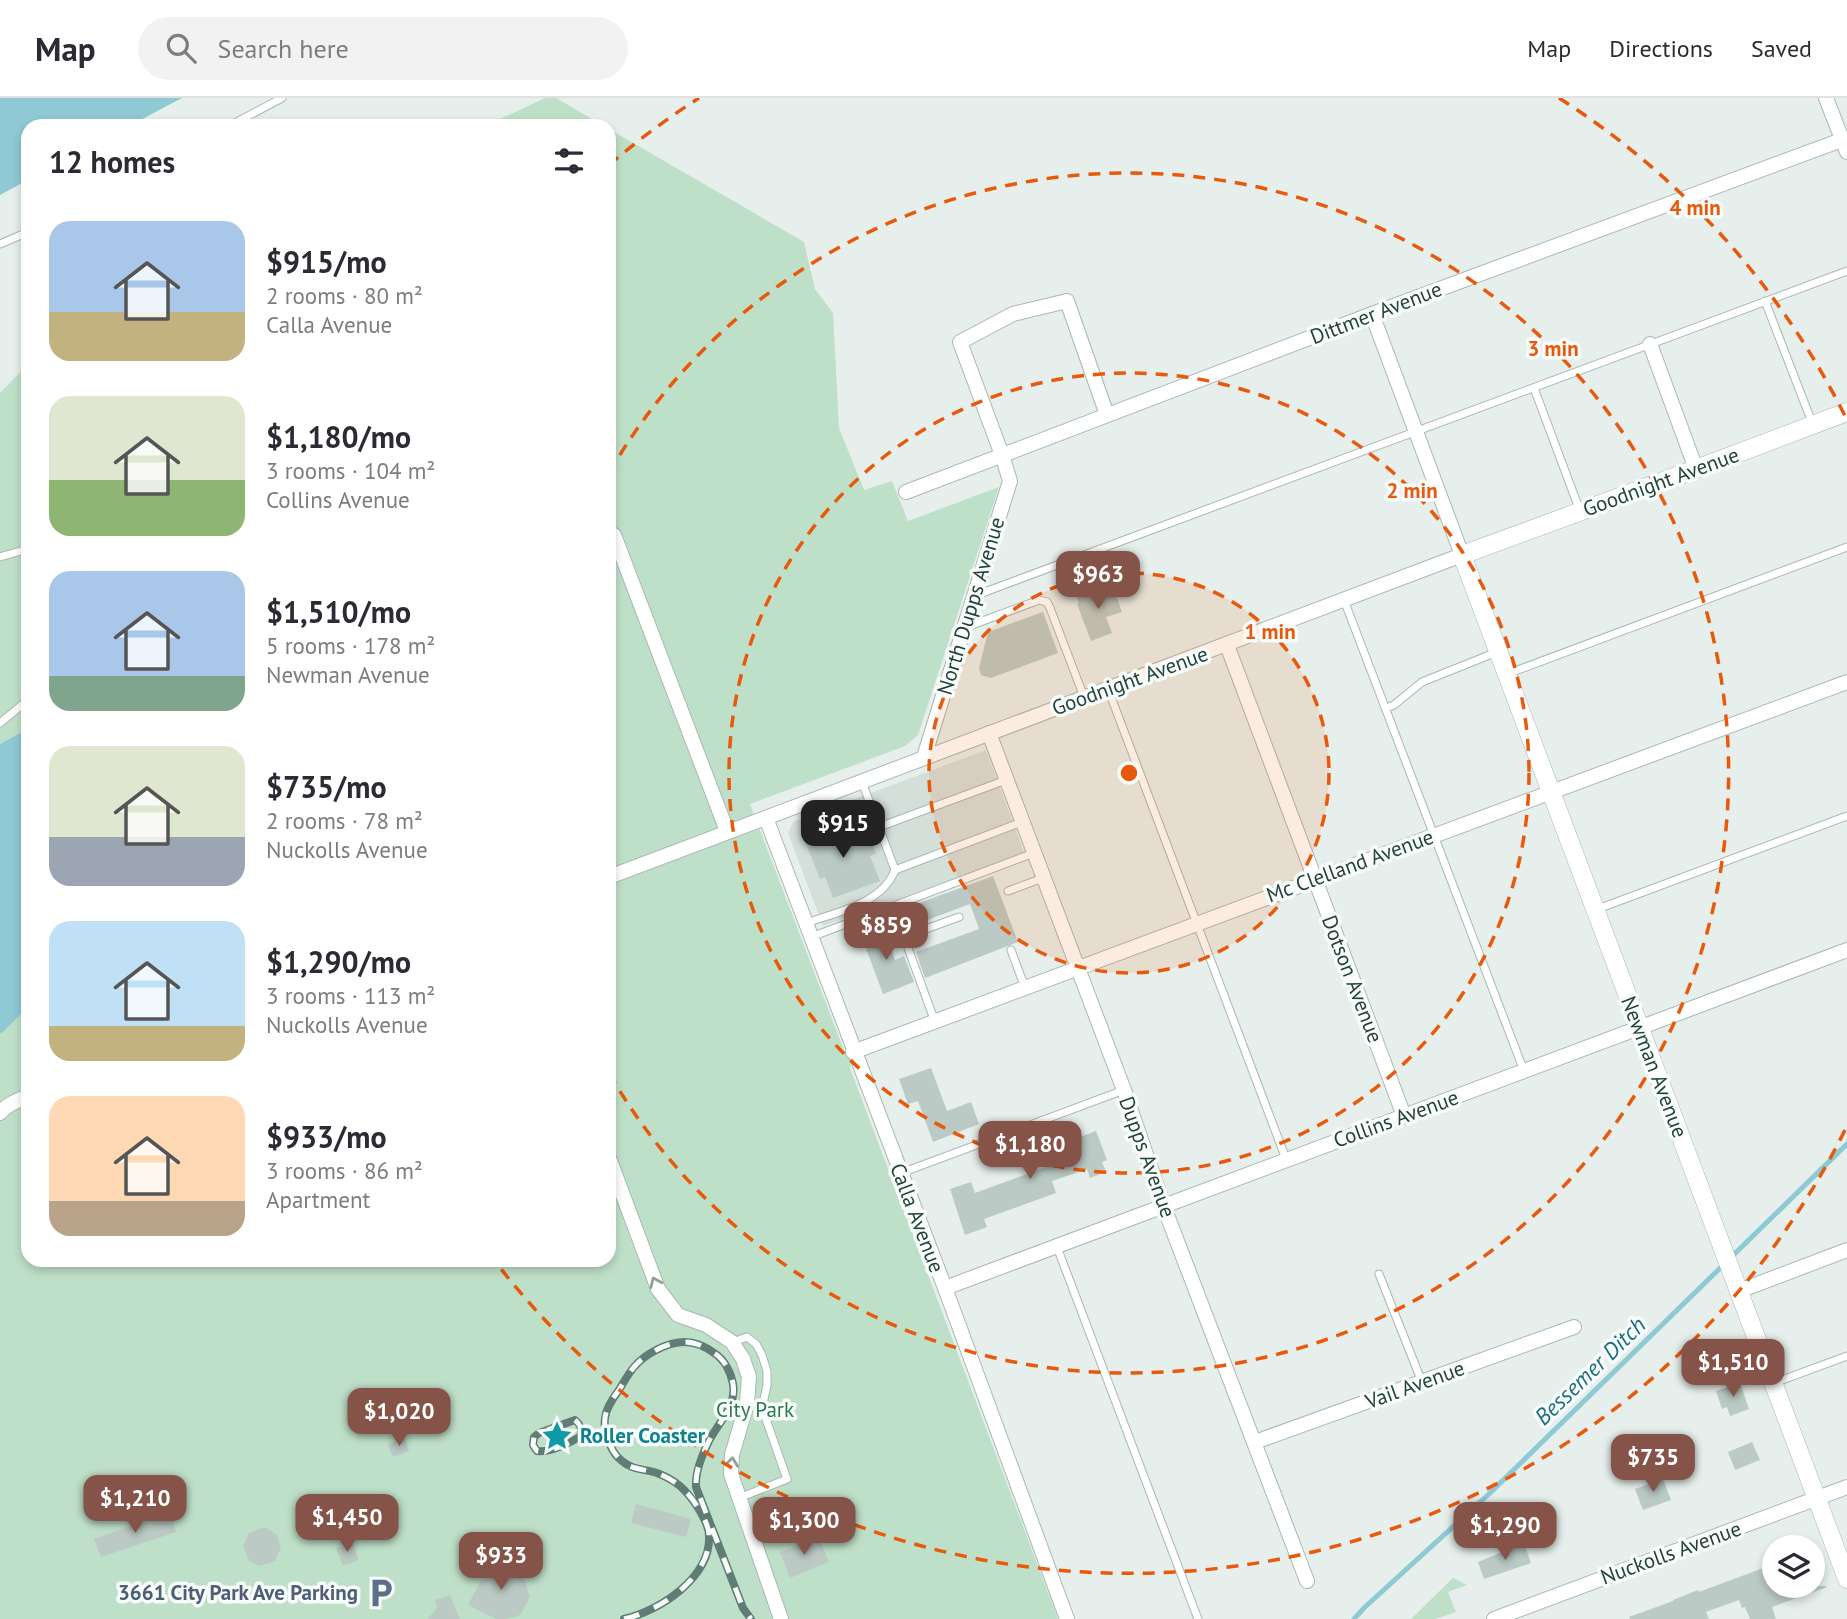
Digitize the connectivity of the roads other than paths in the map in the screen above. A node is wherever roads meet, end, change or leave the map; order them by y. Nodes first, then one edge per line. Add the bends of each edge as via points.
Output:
1 (282, 98) edge
2 (1826, 98) edge
3 (242, 119) edge
4 (1845, 144) edge
5 (21, 235) edge
6 (0, 244) edge
7 (1847, 271) edge
8 (1765, 301) junction
9 (1372, 314) junction
10 (1650, 344) junction
11 (1534, 388) junction
12 (1847, 412) edge
13 (1107, 415) junction
14 (1813, 425) junction
15 (1415, 432) junction
16 (1002, 455) junction
17 (1696, 469) junction
18 (906, 492) dead end
19 (1580, 512) junction
20 (616, 540) edge
21 (1847, 547) edge
22 (21, 551) edge
23 (1462, 555) junction
24 (0, 557) edge
25 (974, 596) junction
26 (1344, 600) junction
27 (964, 628) junction
28 (1227, 645) junction
29 (1498, 652) junction
30 (1506, 674) junction
31 (1847, 682) edge
32 (1108, 689) junction
33 (1084, 698) junction
34 (21, 706) edge
35 (1386, 708) junction
36 (0, 723) edge
37 (989, 733) junction
38 (924, 757) junction
39 (1006, 780) junction
40 (861, 781) junction
41 (1551, 792) junction
42 (1847, 816) edge
43 (766, 818) junction
44 (1022, 822) junction
45 (879, 827) junction
46 (727, 831) junction
47 (1434, 835) junction
48 (1034, 853) junction
49 (895, 870) junction
50 (616, 874) edge
51 (1043, 878) junction
52 (1315, 879) junction
53 (1008, 891) dead end
54 (866, 901) junction
55 (1595, 910) junction
56 (870, 915) junction
57 (959, 917) dead end
58 (1198, 923) junction
59 (808, 930) junction
60 (1012, 950) dead end
61 (1847, 950) edge
62 (1077, 969) junction
63 (1025, 988) junction
64 (935, 1021) junction
65 (1640, 1028) junction
66 (853, 1052) junction
67 (1524, 1071) junction
68 (1124, 1090) junction
69 (21, 1100) edge
70 (1, 1111) edge
71 (1404, 1116) junction
72 (1286, 1159) junction
73 (900, 1174) junction
74 (616, 1177) edge
75 (1164, 1207) junction
76 (1057, 1247) junction
77 (1847, 1250) edge
78 (1379, 1274) dead end
79 (945, 1288) junction
80 (1739, 1291) junction
81 (1574, 1327) dead end
82 (733, 1342) junction
83 (1847, 1356) edge
84 (1422, 1382) junction
85 (1774, 1384) junction
86 (1255, 1443) junction
87 (1847, 1487) edge
88 (739, 1498) junction
89 (1817, 1498) junction
90 (1847, 1579) edge
91 (1307, 1581) dead end
92 (782, 1619) edge
93 (1067, 1619) edge
94 (1198, 1619) edge
95 (1494, 1619) edge

1 - 3 lane
2 - 4 street
4 - 9 street, Dittmer Avenue
5 - 6 lane
7 - 8 lane
8 - 10 lane
8 - 14 lane
9 - 13 street, Dittmer Avenue
9 - 15 street
10 - 11 lane
10 - 17 street
11 - 15 lane
11 - 19 lane
12 - 14 street, Goodnight Avenue
13 - 16 street, Dittmer Avenue
13 - 16 street, North Dupps Avenue via 1068,301 1013,314 960,342
14 - 17 street, Goodnight Avenue
15 - 23 street
15 - 25 lane
16 - 18 street, Dittmer Avenue
16 - 25 street, North Dupps Avenue via 1010,481
17 - 19 street, Goodnight Avenue
19 - 23 street, Goodnight Avenue
20 - 46 street
21 - 30 lane
22 - 24 lane
23 - 26 street, Goodnight Avenue
23 - 29 street, Newman Avenue
25 - 27 street, North Dupps Avenue
26 - 28 street, Goodnight Avenue
26 - 35 lane
27 - 33 lane via 1039,600 1047,602
27 - 38 street, North Dupps Avenue
28 - 32 street, Goodnight Avenue
28 - 52 street, Dotson Avenue
29 - 30 street, Newman Avenue
29 - 35 lane via 1422,682
30 - 41 street, Newman Avenue
31 - 41 street, Mc Clelland Avenue
32 - 33 street, Goodnight Avenue
32 - 58 lane
33 - 37 street, Goodnight Avenue
34 - 36 lane
35 - 47 lane
37 - 38 street, Goodnight Avenue
37 - 39 street, Dupps Avenue
38 - 40 street, Goodnight Avenue
39 - 44 street, Dupps Avenue
39 - 45 lane
40 - 43 street, Goodnight Avenue
40 - 45 lane
41 - 47 street, Mc Clelland Avenue
41 - 55 street, Newman Avenue
42 - 55 lane
43 - 46 street, Goodnight Avenue
43 - 59 street, Calla Avenue
44 - 48 street, Dupps Avenue
44 - 49 lane
45 - 49 lane
46 - 50 street, Goodnight Avenue
47 - 52 street, Mc Clelland Avenue
47 - 67 lane
48 - 51 street, Dupps Avenue
48 - 56 lane
49 - 54 lane via 891,881
51 - 53 lane
51 - 62 street, Dupps Avenue
52 - 58 street, Mc Clelland Avenue
52 - 71 street, Dotson Avenue
54 - 56 lane
54 - 59 lane
55 - 65 street, Newman Avenue
56 - 59 lane
57 - 64 lane via 904,937
58 - 62 street, Mc Clelland Avenue
58 - 72 lane
59 - 66 street, Calla Avenue
60 - 63 lane
61 - 65 street, Collins Avenue
62 - 63 street, Mc Clelland Avenue
62 - 68 street, Dupps Avenue
63 - 64 street, Mc Clelland Avenue
64 - 66 street, Mc Clelland Avenue
65 - 67 street, Collins Avenue
65 - 80 street, Newman Avenue
66 - 73 street, Calla Avenue
67 - 71 street, Collins Avenue
68 - 73 lane
68 - 75 street, Dupps Avenue
69 - 70 street
71 - 72 street, Collins Avenue
72 - 75 street, Collins Avenue
73 - 79 street, Calla Avenue
82 -> 74 street via 678,1315 658,1289
75 - 76 street, Collins Avenue
75 - 86 street, Dupps Avenue
76 - 79 street, Collins Avenue
76 - 94 lane
77 - 80 street
78 - 84 lane
79 - 93 street, Calla Avenue
80 - 85 street, Newman Avenue
81 - 84 street, Vail Avenue
88 -> 82 street via 730,1474 749,1377
82 - 88 lane via 747,1337 762,1355 767,1385 762,1408 787,1479
83 - 85 lane
84 - 86 street, Vail Avenue
85 - 89 street, Newman Avenue
86 - 91 street, Dupps Avenue
87 - 89 street, Nuckolls Avenue
88 - 92 street
89 - 90 street, Newman Avenue
89 - 95 street, Nuckolls Avenue

